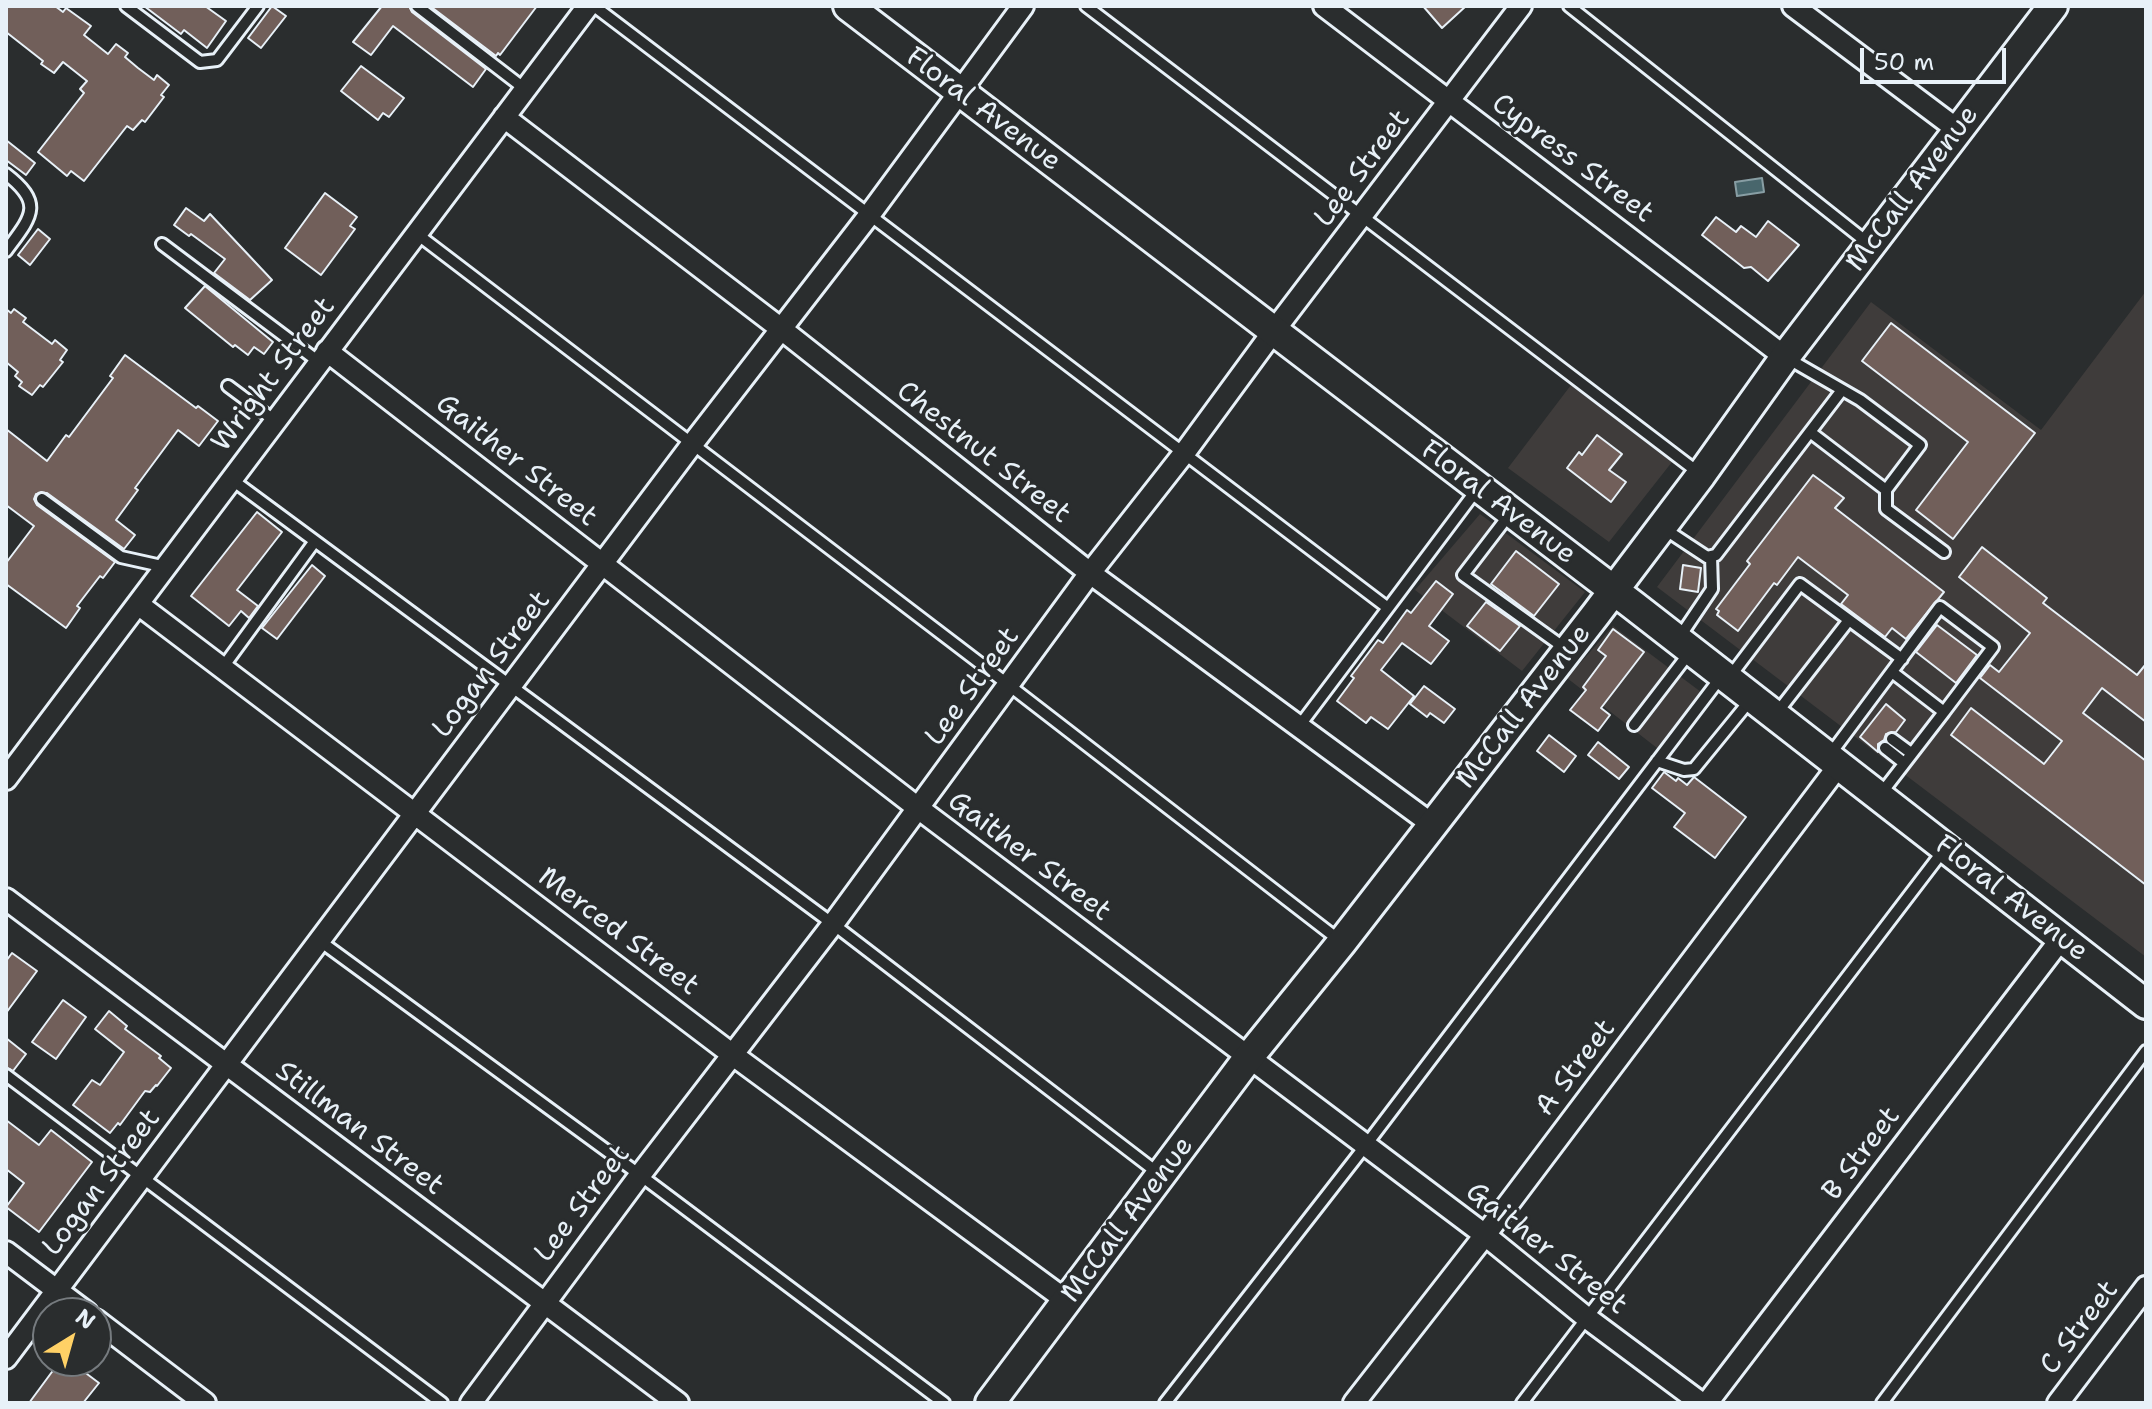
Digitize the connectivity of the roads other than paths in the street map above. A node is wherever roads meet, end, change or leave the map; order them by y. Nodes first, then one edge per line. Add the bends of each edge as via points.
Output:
1 (126, 6) edge
2 (258, 6) edge
3 (417, 6) edge
4 (588, 6) edge
5 (594, 6) edge
6 (848, 6) edge
7 (1023, 6) edge
8 (1086, 6) edge
9 (1324, 6) edge
10 (1521, 6) edge
11 (1569, 6) edge
12 (1793, 6) edge
13 (2053, 6) edge
14 (525, 89) junction
15 (959, 92) junction
16 (1450, 102) junction
17 (504, 117) junction
18 (1958, 130) junction
19 (6, 174) edge
20 (870, 214) junction
21 (1363, 216) junction
22 (417, 234) junction
23 (162, 244) dead end
24 (1871, 245) junction
25 (6, 251) edge
26 (780, 328) junction
27 (1273, 332) junction
28 (323, 357) junction
29 (1785, 357) junction
30 (228, 386) dead end
31 (1842, 390) junction
32 (275, 421) junction
33 (1810, 432) junction
34 (693, 443) junction
35 (1185, 452) junction
36 (1701, 475) junction
37 (231, 479) junction
38 (1478, 488) junction
39 (1886, 490) junction
40 (42, 499) dead end
41 (1511, 513) junction
42 (1661, 528) junction
43 (315, 541) junction
44 (1944, 552) dead end
45 (1711, 556) junction
46 (603, 563) junction
47 (166, 567) junction
48 (1090, 573) junction
49 (1613, 591) junction
50 (138, 604) junction
51 (1388, 608) junction
52 (1849, 620) junction
53 (1684, 645) junction
54 (1568, 651) junction
55 (1902, 659) junction
56 (223, 667) junction
57 (1892, 672) junction
58 (1726, 677) junction
59 (511, 686) junction
60 (1010, 686) junction
61 (1752, 698) junction
62 (1944, 712) junction
63 (1775, 716) junction
64 (1300, 725) junction
65 (1634, 725) dead end
66 (1911, 753) junction
67 (1657, 761) junction
68 (1834, 761) junction
69 (1904, 763) junction
70 (6, 779) edge
71 (1879, 797) junction
72 (918, 808) junction
73 (416, 813) junction
74 (1433, 825) junction
75 (1945, 848) junction
76 (6, 899) edge
77 (833, 924) junction
78 (2061, 939) junction
79 (320, 941) junction
80 (1342, 942) junction
81 (2146, 1004) edge
82 (2146, 1051) edge
83 (733, 1055) junction
84 (1249, 1057) junction
85 (226, 1064) junction
86 (6, 1075) edge
87 (1366, 1145) junction
88 (640, 1175) junction
89 (141, 1176) junction
90 (1162, 1176) junction
91 (1485, 1235) junction
92 (6, 1252) edge
93 (2146, 1287) edge
94 (56, 1290) junction
95 (65, 1297) edge
96 (1067, 1301) junction
97 (544, 1303) junction
98 (1587, 1318) junction
99 (112, 1332) edge
100 (6, 1358) edge
101 (205, 1403) edge
102 (442, 1403) edge
103 (471, 1403) edge
104 (678, 1403) edge
105 (944, 1403) edge
106 (990, 1403) edge
107 (1165, 1403) edge
108 (1354, 1403) edge
109 (1522, 1403) edge
110 (1701, 1403) edge
111 (1707, 1403) edge
112 (1882, 1403) edge
113 (2058, 1403) edge

1 - 2 lane via 200,62 217,60
3 - 14 lane
4 - 14 street, Wright Street
5 - 20 lane
6 - 15 main road, Floral Avenue
7 - 15 street, Logan Street
8 - 21 lane
9 - 16 street, Cypress Street
10 - 16 street, Lee Street
11 - 24 lane
12 - 18 street
13 - 18 main road, McCall Avenue
14 - 17 street, Wright Street
15 - 20 street, Logan Street
15 - 27 main road, Floral Avenue
16 - 21 street, Lee Street
16 - 29 street, Cypress Street
17 - 22 street, Wright Street
17 - 26 street, Chestnut Street
18 - 24 main road, McCall Avenue
19 - 25 lane via 28,194 31,211
20 - 26 street, Logan Street
20 - 35 lane
21 - 27 street, Lee Street
21 - 36 lane
22 - 28 street, Wright Street
22 - 34 lane
23 - 28 lane
24 - 29 main road, McCall Avenue
26 - 34 street, Logan Street
26 - 48 street, Chestnut Street
27 - 35 street, Lee Street
27 - 38 main road, Floral Avenue
28 - 32 street, Wright Street
28 - 46 street, Gaither Street
29 - 31 lane
29 - 36 main road, McCall Avenue
30 - 32 lane
31 - 33 lane
31 - 39 lane via 1920,445
32 - 37 street, Wright Street
33 - 39 lane
33 - 45 lane
34 - 46 street, Logan Street
34 - 60 lane
35 - 48 street, Lee Street
35 - 51 lane
36 - 42 main road, McCall Avenue
37 - 43 lane
37 - 47 street, Wright Street
38 - 41 main road, Floral Avenue
38 - 51 lane
39 - 44 lane via 1886,509
40 - 47 lane via 121,557
41 - 49 main road, Floral Avenue
41 - 54 lane via 1463,575
42 - 45 lane
42 - 49 main road, McCall Avenue
43 - 56 lane
43 - 59 lane
45 - 53 lane via 1712,589
46 - 59 street, Logan Street
46 - 72 street, Gaither Street
47 - 50 street, Wright Street
48 - 60 street, Lee Street
48 - 64 street, Chestnut Street
49 - 53 main road, Floral Avenue
49 - 54 main road, McCall Avenue
50 - 56 street, Merced Street
50 - 70 street, Wright Street
51 - 64 lane
52 - 55 lane
52 - 58 lane via 1800,584
52 - 63 lane
53 - 58 main road, Floral Avenue
53 - 65 lane
54 - 74 main road, McCall Avenue
55 - 57 lane
55 - 62 lane via 1940,607 1993,647
56 - 73 street, Merced Street
57 - 62 lane
57 - 68 lane
58 - 61 main road, Floral Avenue
58 - 67 lane
59 - 73 street, Logan Street
59 - 77 lane
60 - 72 street, Lee Street
60 - 80 lane
61 - 63 main road, Floral Avenue
61 - 67 lane via 1694,769
62 - 66 lane
63 - 68 main road, Floral Avenue
64 - 74 street, Chestnut Street
66 - 69 lane
66 - 69 lane via 1889,744
67 - 87 lane
68 - 71 main road, Floral Avenue
68 - 91 street, A Street
69 - 71 lane
71 - 75 main road, Floral Avenue
72 - 77 street, Lee Street
72 - 84 street, Gaither Street
73 - 79 street, Logan Street
73 - 83 street, Merced Street
74 - 80 main road, McCall Avenue
75 - 78 main road, Floral Avenue
75 - 98 lane
76 - 85 street, Stillman Street
77 - 83 street, Lee Street
77 - 90 lane
78 - 81 main road, Floral Avenue
78 - 111 street, B Street
79 - 85 street, Logan Street
79 - 88 lane
80 - 84 main road, McCall Avenue
82 - 112 lane
83 - 88 street, Lee Street
83 - 96 street, Merced Street
84 - 87 street, Gaither Street
84 - 90 main road, McCall Avenue
85 - 89 street, Logan Street
85 - 97 street, Stillman Street
86 - 89 lane
87 - 91 street, Gaither Street
87 - 107 lane
88 - 97 street, Lee Street
88 - 105 lane
89 - 94 street, Logan Street
89 - 102 lane
90 - 96 main road, McCall Avenue
91 - 98 street, Gaither Street
91 - 108 street, A Street
92 - 94 street
93 - 113 street, C Street
94 - 95 street
94 - 100 street, Logan Street
96 - 106 main road, McCall Avenue
97 - 103 street, Lee Street
97 - 104 street, Stillman Street
98 - 109 lane
98 - 110 street, Gaither Street
99 - 101 street

